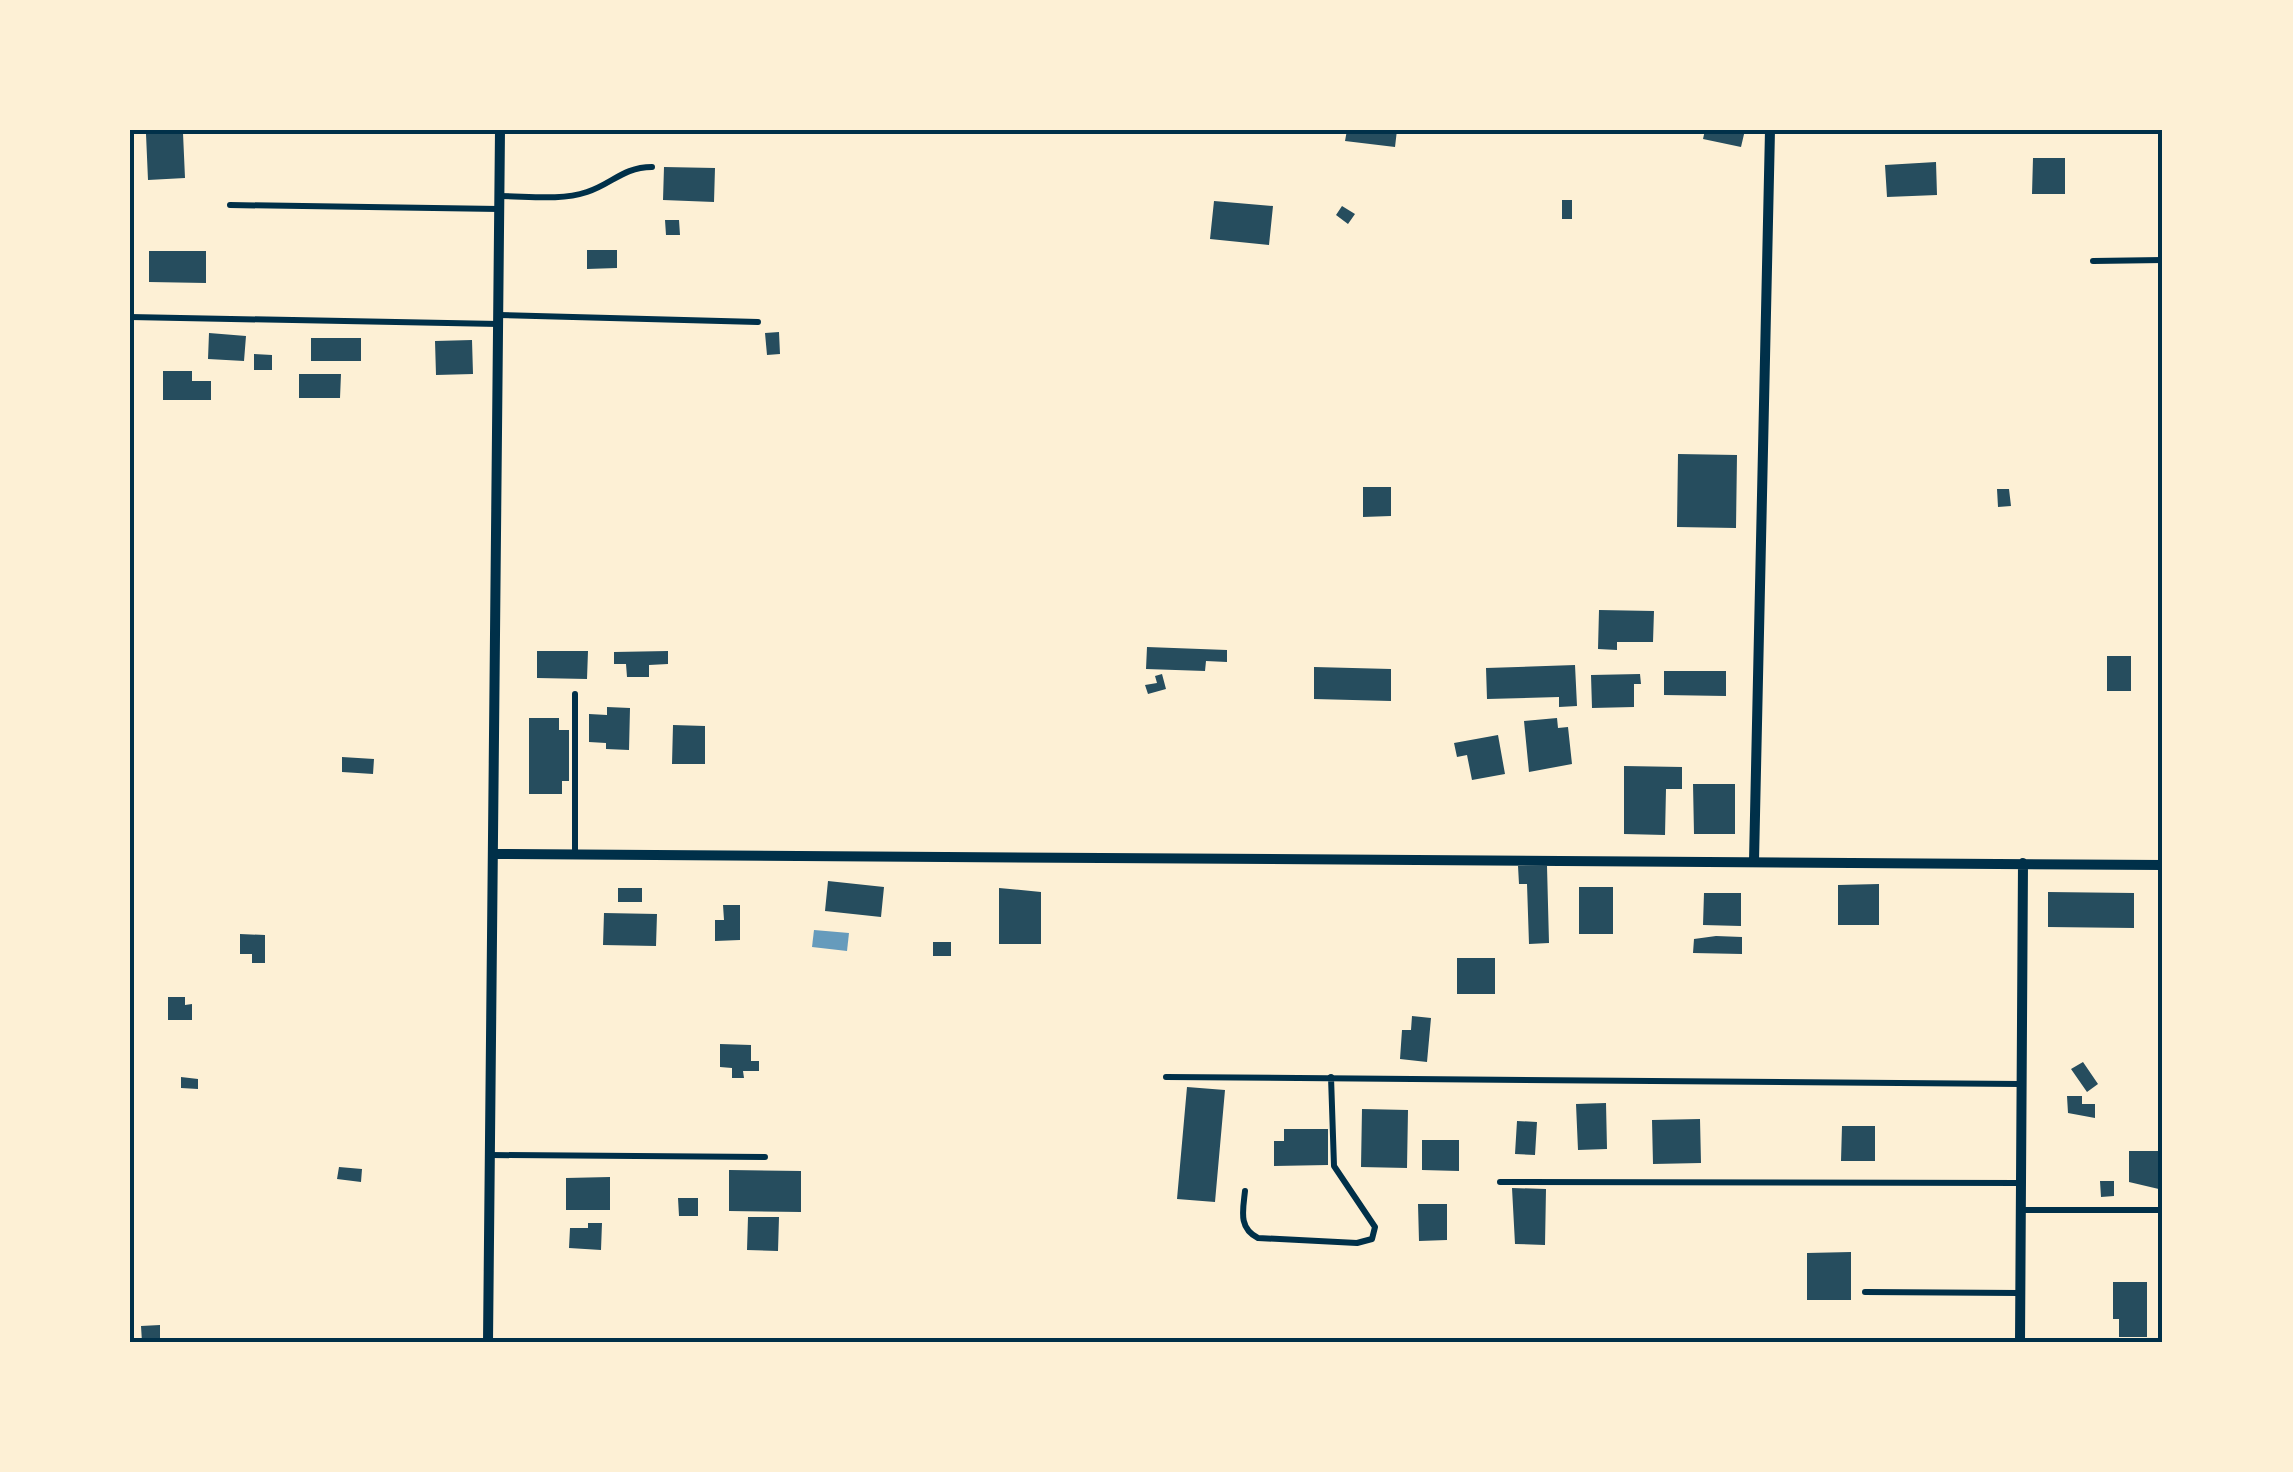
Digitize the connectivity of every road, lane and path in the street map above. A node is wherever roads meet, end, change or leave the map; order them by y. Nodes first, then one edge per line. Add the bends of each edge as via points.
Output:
1 (500, 130) edge
2 (1770, 130) edge
3 (652, 167) dead end
4 (500, 196) junction
5 (230, 205) dead end
6 (499, 209) junction
7 (2163, 260) edge
8 (2093, 261) dead end
9 (130, 317) edge
10 (499, 320) junction
11 (758, 322) dead end
12 (575, 694) dead end
13 (496, 854) junction
14 (574, 854) junction
15 (1754, 861) junction
16 (2023, 863) junction
17 (2163, 864) edge
18 (1166, 1077) dead end
19 (1331, 1078) junction
20 (2022, 1084) junction
21 (491, 1155) junction
22 (765, 1156) dead end
23 (1500, 1182) dead end
24 (2021, 1183) junction
25 (1245, 1191) dead end
26 (2021, 1210) junction
27 (2163, 1210) edge
28 (1866, 1292) dead end
29 (2020, 1293) junction
30 (488, 1342) edge
31 (2020, 1342) edge

1 - 4 street
2 - 15 street
3 - 4 lane via 626,169 573,196
4 - 6 street
5 - 6 lane
6 - 10 street
7 - 8 lane
9 - 10 lane
10 - 11 lane
10 - 13 street
12 - 14 lane
13 - 14 street
13 - 21 street
14 - 15 street
15 - 16 street
16 - 17 street
16 - 20 street
18 - 19 lane
19 - 20 lane
19 - 25 lane via 1334,1166 1374,1227 1372,1239 1358,1244 1258,1238 1243,1220
20 - 24 street
21 - 22 lane
21 - 30 street
23 - 24 lane
24 - 26 street
26 - 27 lane
26 - 29 street
28 - 29 lane
29 - 31 street

